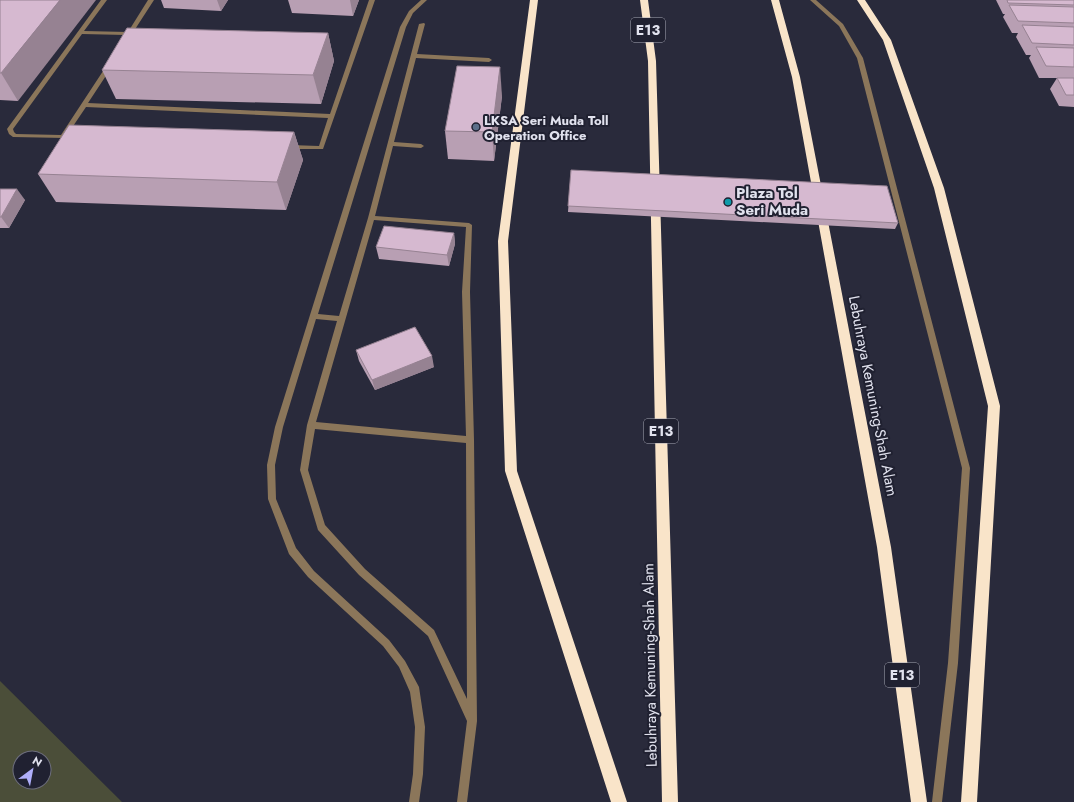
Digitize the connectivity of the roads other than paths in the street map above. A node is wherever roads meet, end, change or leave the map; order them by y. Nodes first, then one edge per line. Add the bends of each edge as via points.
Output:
1 (104, 0) edge
2 (151, 0) edge
3 (372, 0) edge
4 (424, 0) edge
5 (534, 0) edge
6 (644, 0) edge
7 (776, 0) edge
8 (813, 0) edge
9 (861, 0) edge
10 (422, 24) dead end
11 (80, 32) junction
12 (130, 34) junction
13 (125, 40) edge
14 (414, 56) junction
15 (113, 60) edge
16 (489, 60) dead end
17 (83, 105) junction
18 (332, 116) junction
19 (63, 137) junction
20 (71, 137) edge
21 (390, 144) junction
22 (421, 146) dead end
23 (282, 147) edge
24 (371, 218) junction
25 (314, 316) junction
26 (342, 319) junction
27 (311, 425) junction
28 (470, 440) junction
29 (472, 721) junction
30 (414, 802) edge
31 (462, 802) edge
32 (619, 802) edge
33 (670, 802) edge
34 (919, 802) edge
35 (937, 802) edge
36 (970, 802) edge

1 - 11 lane
2 - 12 lane
3 - 18 lane
4 - 25 lane via 412,12 403,27
5 - 32 highway via 503,241 511,471
6 - 33 highway, Lebuhraya Kemuning-Shah Alam / E13 via 652,61
7 - 34 highway, Lebuhraya Kemuning-Shah Alam / E13 via 796,77 884,548
8 - 35 lane via 841,25 860,58 966,468 953,664
9 - 36 highway via 888,40 939,188 994,406
10 - 14 lane
11 - 12 lane
11 - 19 lane via 10,129 16,136
12 - 13 lane
14 - 16 lane
14 - 21 lane
15 - 17 lane
17 - 18 lane
17 - 19 lane
18 - 23 lane via 321,148
19 - 20 lane
21 - 22 lane
21 - 24 lane
24 - 26 lane
24 - 28 lane via 469,225 466,292
25 - 26 lane
25 - 30 lane via 279,427 271,466 272,499 292,551 311,574 386,643 402,664 415,691 420,726
26 - 27 lane
27 - 28 lane
27 - 29 lane via 304,470 321,526 362,572 431,634
28 - 29 lane
29 - 31 lane

